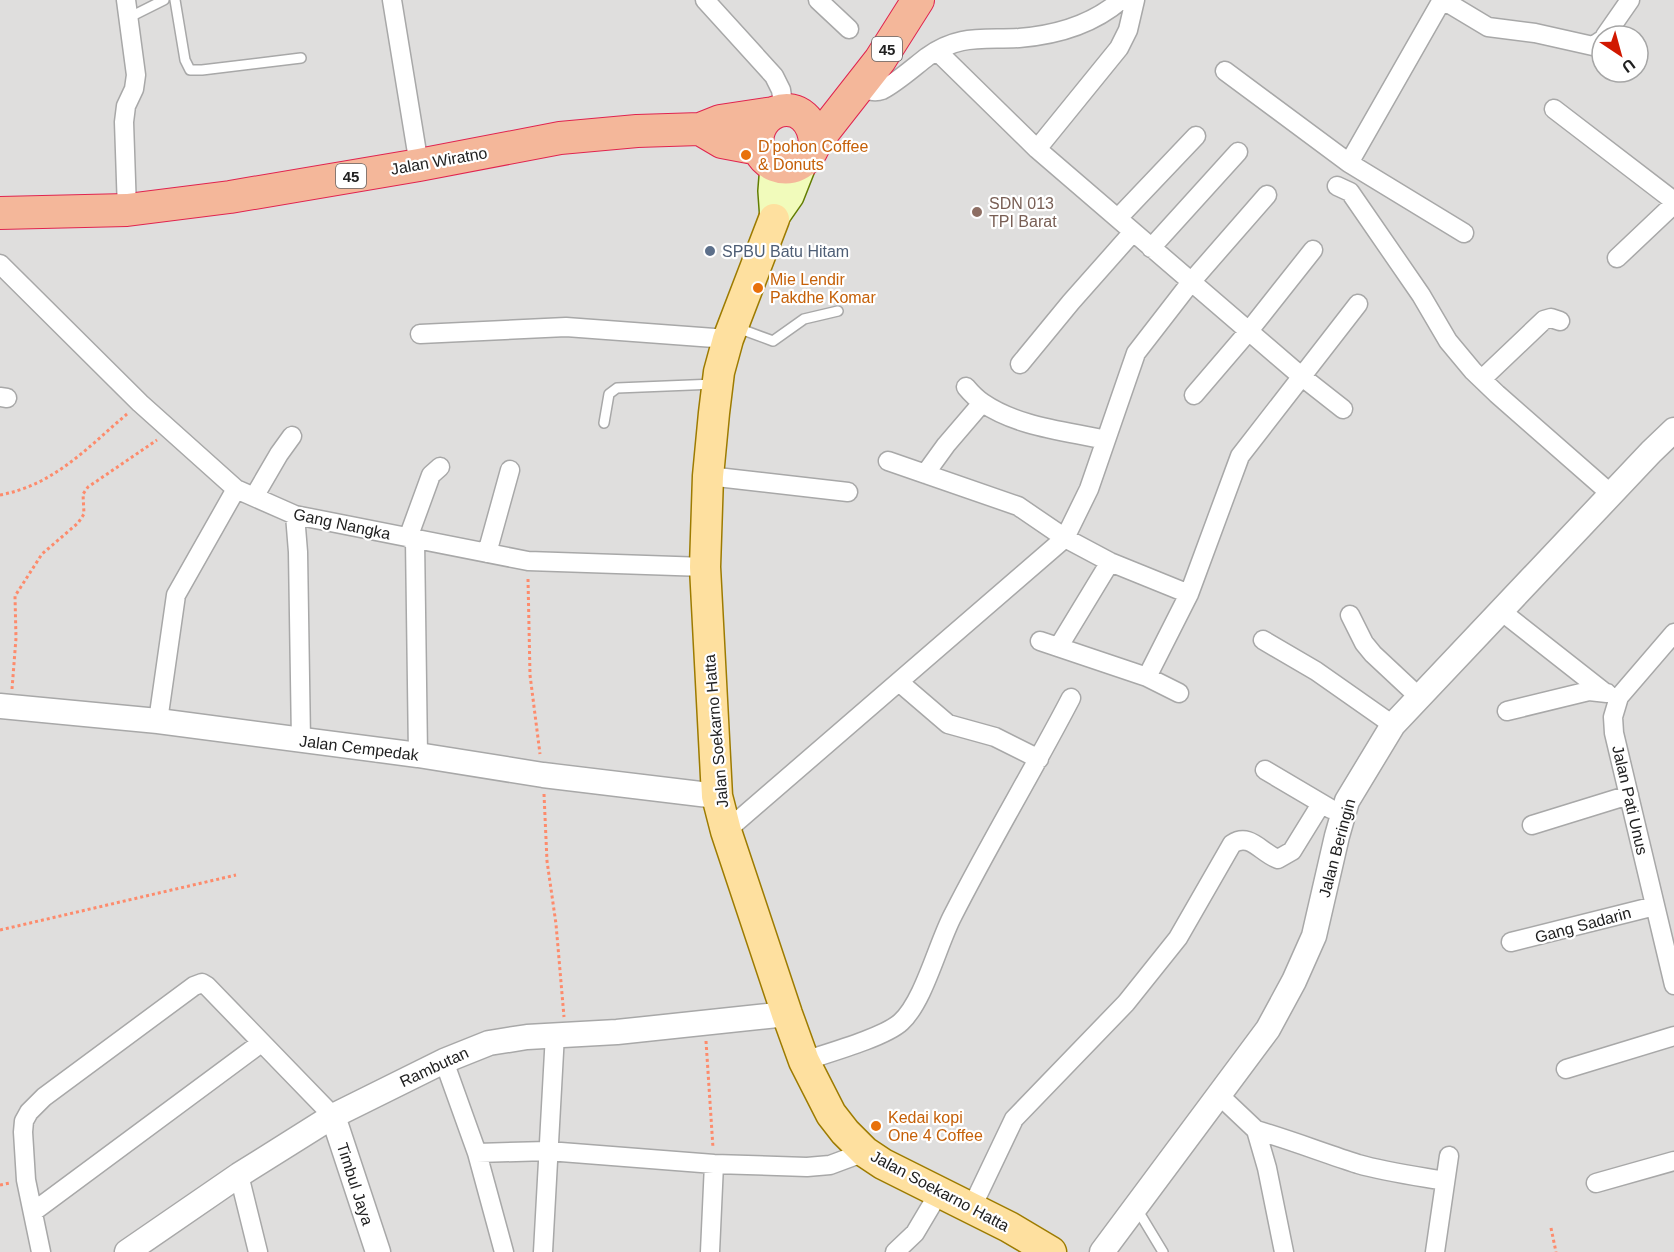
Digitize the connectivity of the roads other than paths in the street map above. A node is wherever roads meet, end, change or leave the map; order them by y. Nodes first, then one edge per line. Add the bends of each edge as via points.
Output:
1 (164, 0) edge
2 (176, 0) edge
3 (392, 0) edge
4 (705, 0) edge
5 (818, 0) edge
6 (918, 0) edge
7 (1121, 0) edge
8 (1135, 0) edge
9 (1443, 0) edge
10 (1630, 0) edge
11 (127, 9) edge
12 (1613, 24) edge
13 (849, 29) dead end
14 (1590, 45) edge
15 (936, 51) junction
16 (302, 58) dead end
17 (1225, 71) dead end
18 (856, 91) junction
19 (1554, 109) dead end
20 (783, 111) junction
21 (700, 129) junction
22 (1196, 136) dead end
23 (1037, 149) junction
24 (1238, 152) dead end
25 (788, 155) junction
26 (1349, 163) junction
27 (419, 165) junction
28 (1336, 186) dead end
29 (1267, 195) dead end
30 (1674, 202) edge
31 (127, 210) junction
32 (0, 213) edge
33 (1118, 218) junction
34 (774, 219) joint
35 (1133, 232) junction
36 (1464, 233) dead end
37 (1151, 248) junction
38 (1313, 250) dead end
39 (1617, 258) dead end
40 (0, 264) edge
41 (1191, 282) junction
42 (1358, 304) dead end
43 (838, 311) dead end
44 (1560, 321) dead end
45 (1248, 332) junction
46 (731, 333) junction
47 (420, 334) dead end
48 (1020, 364) dead end
49 (1301, 376) junction
50 (1482, 379) junction
51 (717, 384) junction
52 (966, 387) dead end
53 (1194, 395) dead end
54 (982, 403) junction
55 (1343, 409) dead end
56 (604, 423) dead end
57 (1674, 430) edge
58 (292, 436) dead end
59 (1106, 440) junction
60 (888, 461) dead end
61 (440, 467) dead end
62 (510, 470) dead end
63 (925, 474) junction
64 (708, 476) junction
65 (236, 489) junction
66 (848, 492) dead end
67 (1611, 494) junction
68 (254, 497) junction
69 (295, 515) junction
70 (1065, 538) junction
71 (412, 539) junction
72 (487, 553) junction
73 (1110, 562) junction
74 (705, 567) junction
75 (1189, 594) junction
76 (1501, 611) junction
77 (1350, 615) dead end
78 (1674, 633) edge
79 (1263, 640) dead end
80 (1040, 641) dead end
81 (1059, 646) junction
82 (1147, 677) junction
83 (899, 682) junction
84 (1179, 693) dead end
85 (1611, 694) junction
86 (1419, 697) junction
87 (1071, 698) dead end
88 (5, 706) edge
89 (1507, 711) dead end
90 (158, 721) junction
91 (1393, 725) junction
92 (301, 741) junction
93 (418, 755) junction
94 (1039, 759) junction
95 (1265, 770) dead end
96 (1629, 795) junction
97 (717, 796) junction
98 (1322, 804) junction
99 (1342, 816) junction
100 (1532, 825) dead end
101 (726, 831) junction
102 (1655, 906) junction
103 (1511, 942) dead end
104 (1674, 985) edge
105 (787, 1014) junction
106 (560, 1034) junction
107 (1674, 1036) edge
108 (261, 1043) junction
109 (444, 1061) junction
110 (804, 1061) junction
111 (1566, 1069) dead end
112 (1219, 1095) junction
113 (333, 1116) junction
114 (1256, 1130) junction
115 (548, 1151) junction
116 (865, 1152) junction
117 (477, 1153) junction
118 (1449, 1156) dead end
119 (1674, 1161) edge
120 (714, 1164) junction
121 (239, 1175) junction
122 (1445, 1181) junction
123 (1596, 1183) dead end
124 (940, 1191) junction
125 (1136, 1206) junction
126 (972, 1207) junction
127 (33, 1212) junction
128 (41, 1252) edge
129 (126, 1252) edge
130 (258, 1252) edge
131 (378, 1252) edge
132 (504, 1252) edge
133 (543, 1252) edge
134 (710, 1252) edge
135 (895, 1252) edge
136 (1052, 1252) edge
137 (1102, 1252) edge
138 (1163, 1252) edge
139 (1284, 1252) edge
140 (1435, 1252) edge

1 - 11 lane
2 - 16 lane via 190,70
3 - 27 street
4 - 20 street via 774,76 781,90
5 - 13 street
6 - 18 highway, 45
7 - 15 street via 1086,24 1061,31 953,42
8 - 23 street via 1119,48
9 - 14 street via 1488,27
9 - 26 street
10 - 12 street
11 - 31 street via 136,75 124,122
15 - 18 street via 881,90
15 - 23 street
17 - 26 street
18 - 20 highway, 45
18 - 25 highway, 45
19 - 30 street
20 - 21 highway, Jalan Wiratno / 45 via 720,121
20 - 25 highway via 761,124 757,141
20 - 25 highway via 802,114 815,132
21 - 25 highway, Jalan Wiratno / 45 via 722,142
21 - 27 highway, Jalan Wiratno / 45 via 560,138
22 - 33 street
23 - 33 street
24 - 37 street
25 - 34 main road, Jalan Soekarno Hatta via 790,196
26 - 36 street
27 - 31 highway, Jalan Wiratno / 45
28 - 50 street via 1350,192 1448,341
29 - 41 street
30 - 39 street
31 - 32 highway, Jalan Wiratno / 45
33 - 35 street
34 - 46 main road, Jalan Soekarno Hatta
35 - 37 street
35 - 48 street
37 - 41 street
38 - 45 street
40 - 65 street, Gang Nangka via 140,403
41 - 45 street
41 - 59 street via 1136,353
42 - 49 street
43 - 46 lane via 804,319 773,341
44 - 50 street via 1544,320
45 - 49 street
45 - 53 street
46 - 47 street via 566,327
46 - 51 main road, Jalan Soekarno Hatta
49 - 55 street
49 - 75 street via 1240,456
50 - 67 street
51 - 56 lane via 617,388 609,393
51 - 64 main road, Jalan Soekarno Hatta
52 - 54 street
54 - 59 street via 1021,422
54 - 63 street
57 - 67 street, Jalan Beringin
58 - 68 street
59 - 70 street via 1089,489
60 - 63 street
61 - 71 street via 431,475
62 - 72 street
63 - 70 street via 1018,506
64 - 66 street
64 - 74 main road, Jalan Soekarno Hatta
65 - 68 street, Gang Nangka
65 - 90 street via 176,596
67 - 76 street, Jalan Beringin
68 - 69 street, Gang Nangka
69 - 71 street, Gang Nangka
69 - 92 street
70 - 73 street
70 - 83 street
71 - 72 street, Gang Nangka
71 - 93 street
72 - 74 street, Gang Nangka via 528,561
73 - 75 street
73 - 81 street
74 - 97 main road, Jalan Soekarno Hatta
75 - 82 street
76 - 85 street
76 - 86 street, Jalan Beringin
77 - 86 street via 1373,654
78 - 85 street
79 - 91 street via 1316,671
80 - 81 street
81 - 82 street
82 - 84 street
83 - 94 street via 948,724 995,737
83 - 101 street
85 - 89 street via 1589,691
85 - 96 street, Jalan Pati Unus
86 - 91 street, Jalan Beringin
87 - 94 street
88 - 90 street, Jalan Cempedak
90 - 92 street, Jalan Cempedak
91 - 99 street, Jalan Beringin
92 - 93 street, Jalan Cempedak
93 - 97 street, Jalan Cempedak
94 - 110 street via 951,917 930,970 902,1022 884,1033
95 - 98 street
96 - 100 street
96 - 102 street, Jalan Pati Unus
97 - 101 main road, Jalan Soekarno Hatta
98 - 99 street
98 - 126 street via 1286,856 1272,857 1246,839 1232,844 1178,938 1126,1003 1014,1119
99 - 112 street, Jalan Beringin via 1314,936 1268,1029
101 - 105 main road, Jalan Soekarno Hatta
102 - 103 street, Gang Sadarin
102 - 104 street, Jalan Pati Unus
105 - 106 street, Rambutan via 617,1032
105 - 110 main road, Jalan Soekarno Hatta
106 - 109 street, Rambutan via 489,1043
106 - 115 street
107 - 111 street
108 - 113 street
108 - 127 street
108 - 127 street via 202,983 53,1090 24,1121 26,1180
109 - 113 street, Rambutan
109 - 117 street
110 - 116 main road, Jalan Soekarno Hatta via 831,1114
112 - 114 street
112 - 125 street, Jalan Beringin
113 - 121 street, Rambutan
113 - 131 street, Timbul Jaya
114 - 122 street via 1359,1164
114 - 139 street
115 - 117 street
115 - 120 street
115 - 133 street
116 - 120 street via 830,1165 807,1167
116 - 124 main road, Jalan Soekarno Hatta
117 - 132 street
118 - 122 street
119 - 123 street
120 - 134 street
121 - 129 street, Rambutan
121 - 130 street
122 - 140 street
124 - 126 main road, Jalan Soekarno Hatta
124 - 135 street via 915,1233
125 - 137 street, Jalan Beringin
125 - 138 lane
126 - 136 main road, Jalan Soekarno Hatta
127 - 128 street

